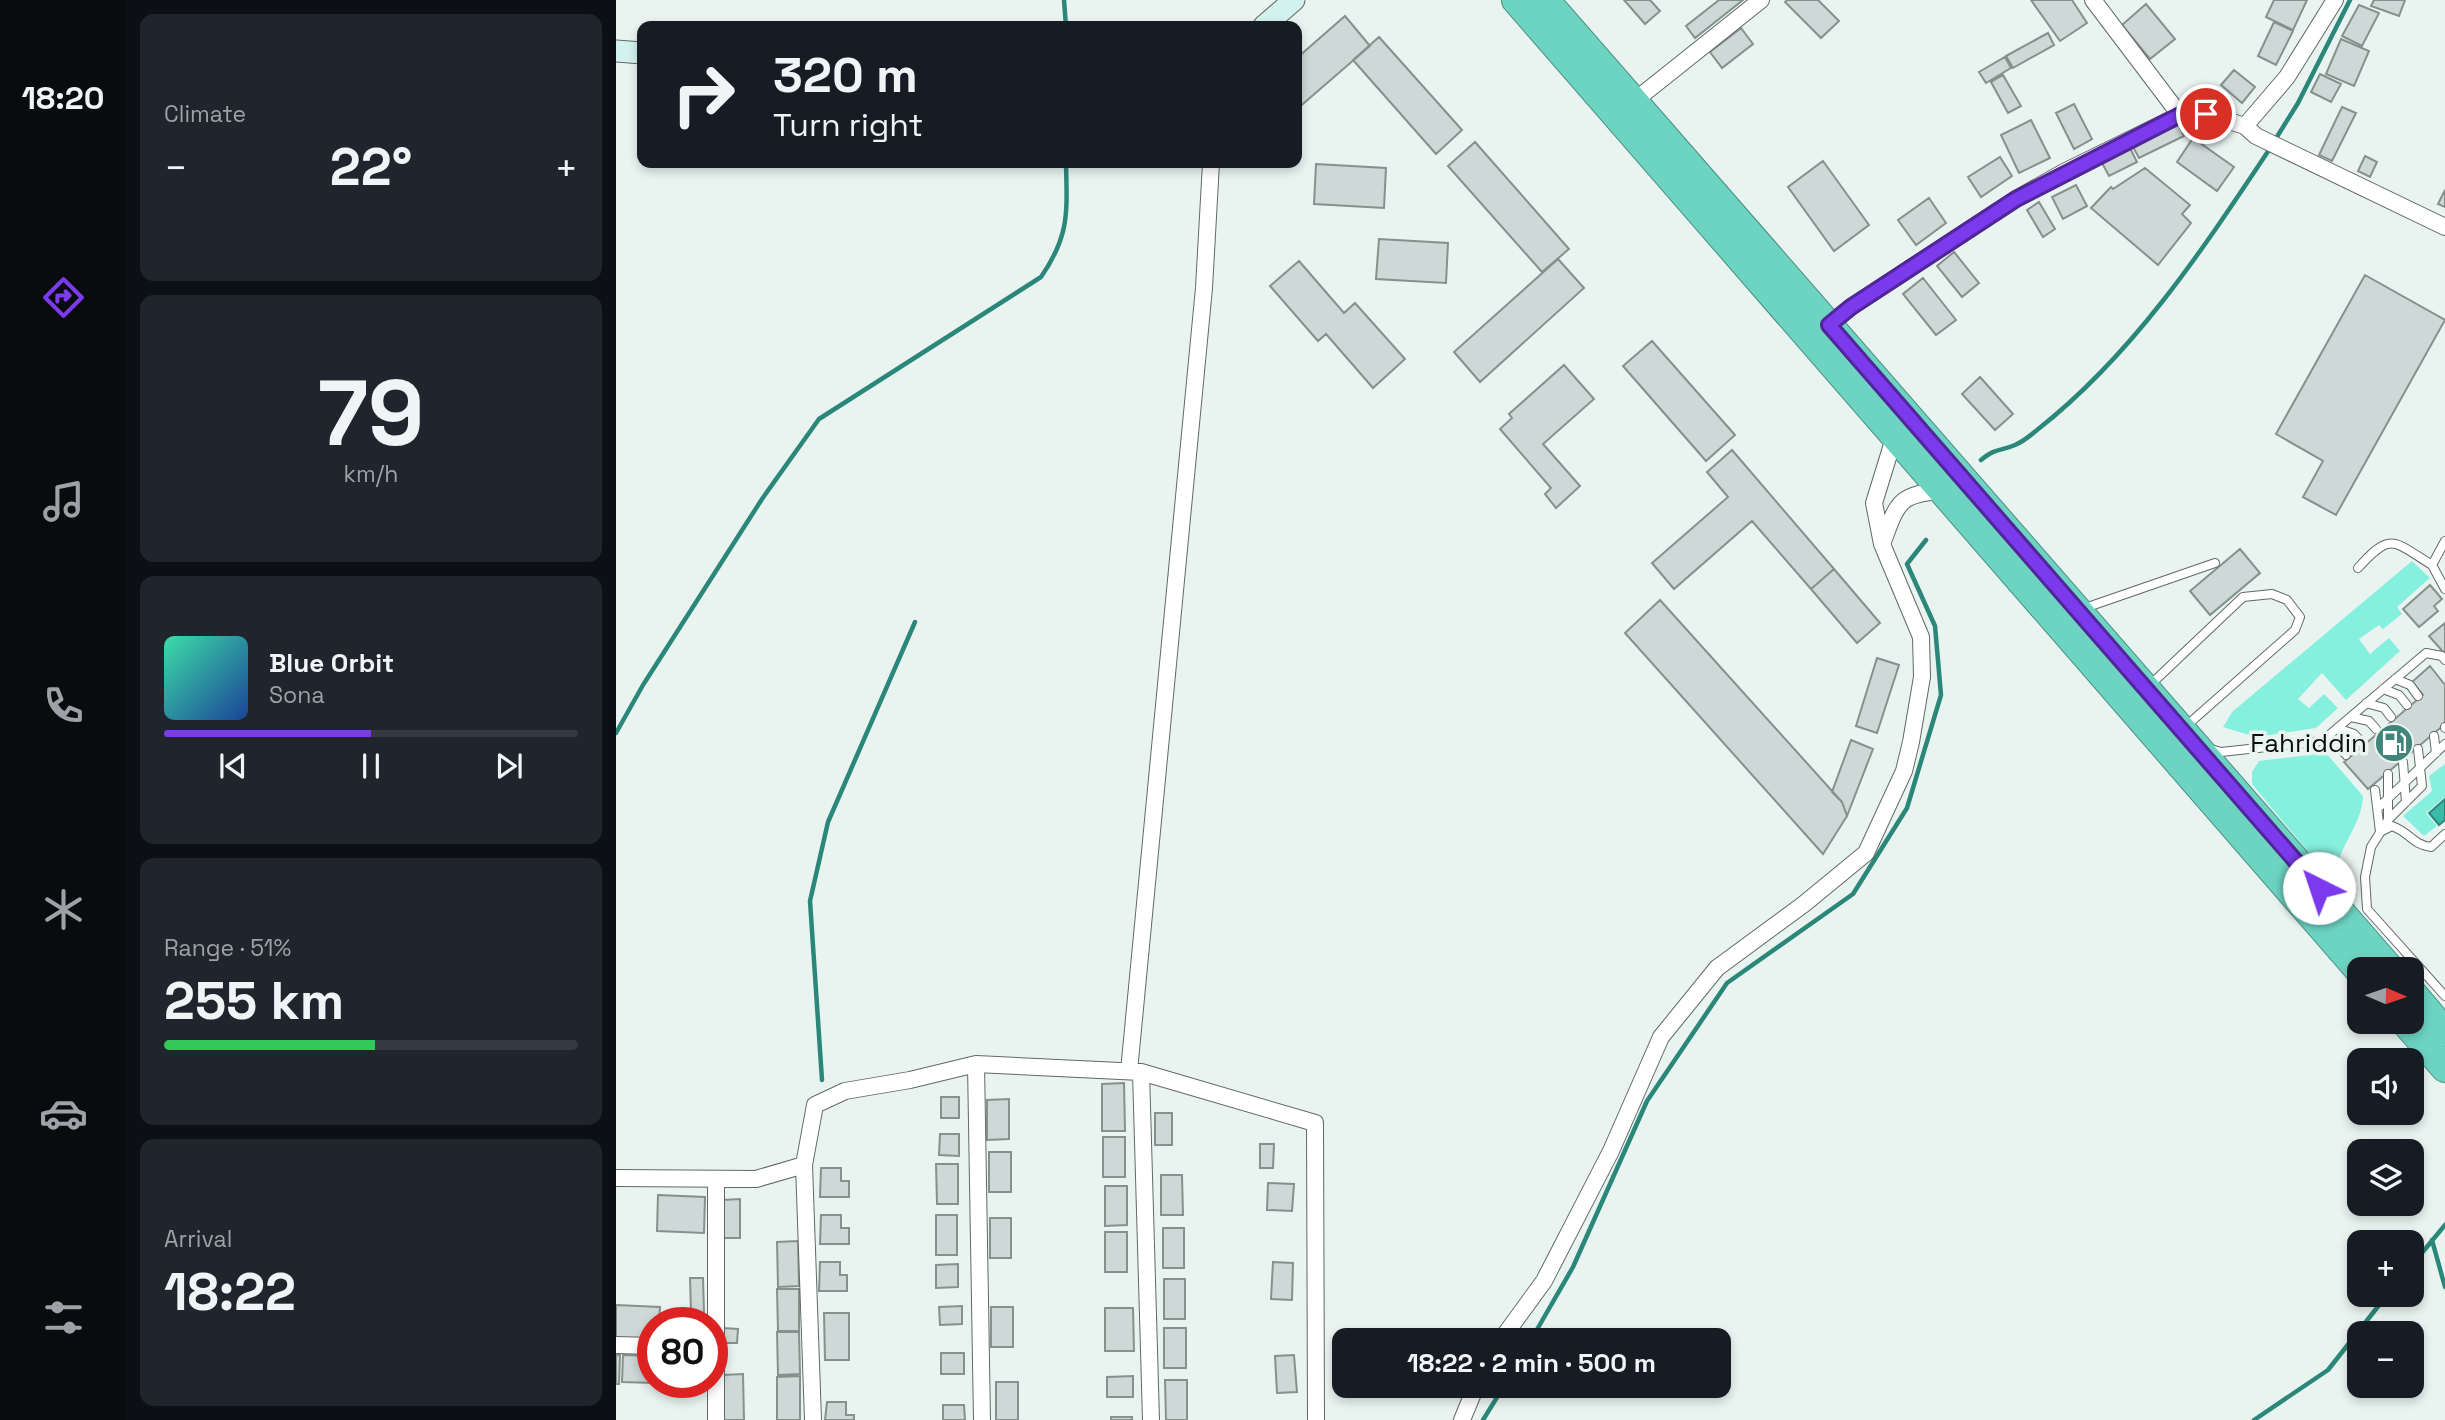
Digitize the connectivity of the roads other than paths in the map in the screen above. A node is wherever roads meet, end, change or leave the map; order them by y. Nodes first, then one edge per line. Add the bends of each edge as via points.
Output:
1 (1294, 0) edge
2 (1516, 0) edge
3 (1545, 0) edge
4 (1761, 0) edge
5 (2093, 0) edge
6 (2335, 0) edge
7 (1270, 21) edge
8 (616, 51) edge
9 (637, 53) edge
10 (1633, 102) junction
11 (2180, 115) junction
12 (2245, 126) junction
13 (1661, 150) junction
14 (1211, 168) edge
15 (2445, 227) edge
16 (1829, 325) junction
17 (1895, 435) junction
18 (1943, 491) junction
19 (2445, 541) edge
20 (1882, 544) junction
21 (2215, 563) dead end
22 (2432, 565) junction
23 (2357, 568) dead end
24 (2445, 589) edge
25 (2077, 610) junction
26 (2445, 660) edge
27 (2395, 679) junction
28 (2146, 689) junction
29 (2383, 690) junction
30 (2418, 696) dead end
31 (2367, 703) junction
32 (2407, 705) dead end
33 (2351, 717) junction
34 (2391, 717) dead end
35 (2337, 728) junction
36 (2375, 729) dead end
37 (2434, 736) dead end
38 (2189, 737) junction
39 (2322, 741) junction
40 (2362, 743) dead end
41 (2445, 744) edge
42 (2418, 749) dead end
43 (2436, 753) junction
44 (2346, 755) dead end
45 (2403, 762) dead end
46 (2421, 767) junction
47 (2388, 774) dead end
48 (2405, 783) junction
49 (2375, 790) dead end
50 (2389, 798) junction
51 (2406, 802) junction
52 (2378, 808) junction
53 (2388, 820) junction
54 (2380, 832) junction
55 (2445, 834) edge
56 (2348, 957) edge
57 (2380, 957) edge
58 (2445, 996) edge
59 (2424, 1007) edge
60 (2445, 1032) edge
61 (2415, 1034) edge
62 (976, 1064) junction
63 (2445, 1068) edge
64 (1135, 1072) junction
65 (804, 1165) junction
66 (616, 1178) edge
67 (716, 1180) junction
68 (714, 1307) edge
69 (1509, 1328) edge
70 (616, 1345) edge
71 (637, 1346) edge
72 (715, 1398) edge
73 (1471, 1398) edge
74 (716, 1420) edge
75 (813, 1420) edge
76 (982, 1420) edge
77 (1151, 1420) edge
78 (1316, 1420) edge
79 (1462, 1420) edge

1 - 7 main road
2 - 13 highway
3 - 10 highway
4 - 10 street
5 - 11 street
6 - 12 street via 2287,77
8 - 9 main road
10 - 13 highway
11 - 12 street via 2206,114
11 - 16 street via 2016,199
12 - 15 street via 2256,136
13 - 16 highway
13 - 17 highway
14 - 64 street
16 - 25 highway
17 - 18 highway
17 - 20 street via 1874,503
18 - 20 street via 1919,492 1898,506
18 - 56 highway
19 - 22 lane
20 - 69 street via 1921,637 1922,677 1904,771 1866,853 1717,968 1661,1037 1611,1151 1544,1281
21 - 25 lane
22 - 23 lane via 2393,543 2384,543
22 - 24 lane
25 - 28 highway
26 - 27 lane via 2426,653
27 - 29 lane
27 - 30 lane via 2410,685
28 - 38 highway
28 - 38 lane via 2243,597 2272,594 2287,600 2300,617 2295,630
29 - 31 lane
29 - 32 lane via 2399,695
31 - 33 lane
31 - 34 lane via 2384,708
33 - 35 lane
33 - 36 lane via 2369,721
35 - 39 lane
35 - 40 lane via 2354,734
37 - 43 lane
38 - 39 lane via 2221,752
38 - 57 highway
39 - 44 lane via 2337,744
41 - 43 lane
42 - 46 lane
43 - 46 lane
45 - 48 lane
46 - 48 lane
46 - 51 lane via 2422,786
47 - 50 lane
48 - 50 lane
48 - 51 lane
49 - 52 lane
50 - 52 lane
50 - 53 lane
51 - 53 lane
52 - 54 lane
53 - 54 lane
54 - 55 lane via 2392,826 2418,845 2431,847
54 - 58 lane via 2371,847 2365,877 2367,909
59 - 60 highway
61 - 63 highway
62 - 64 street
62 - 65 street via 845,1091 815,1105
62 - 76 street
64 - 77 street
64 - 78 street via 1315,1123
65 - 67 street via 756,1179
65 - 75 street
66 - 67 street
67 - 68 street
70 - 71 street
72 - 74 street
73 - 79 street

